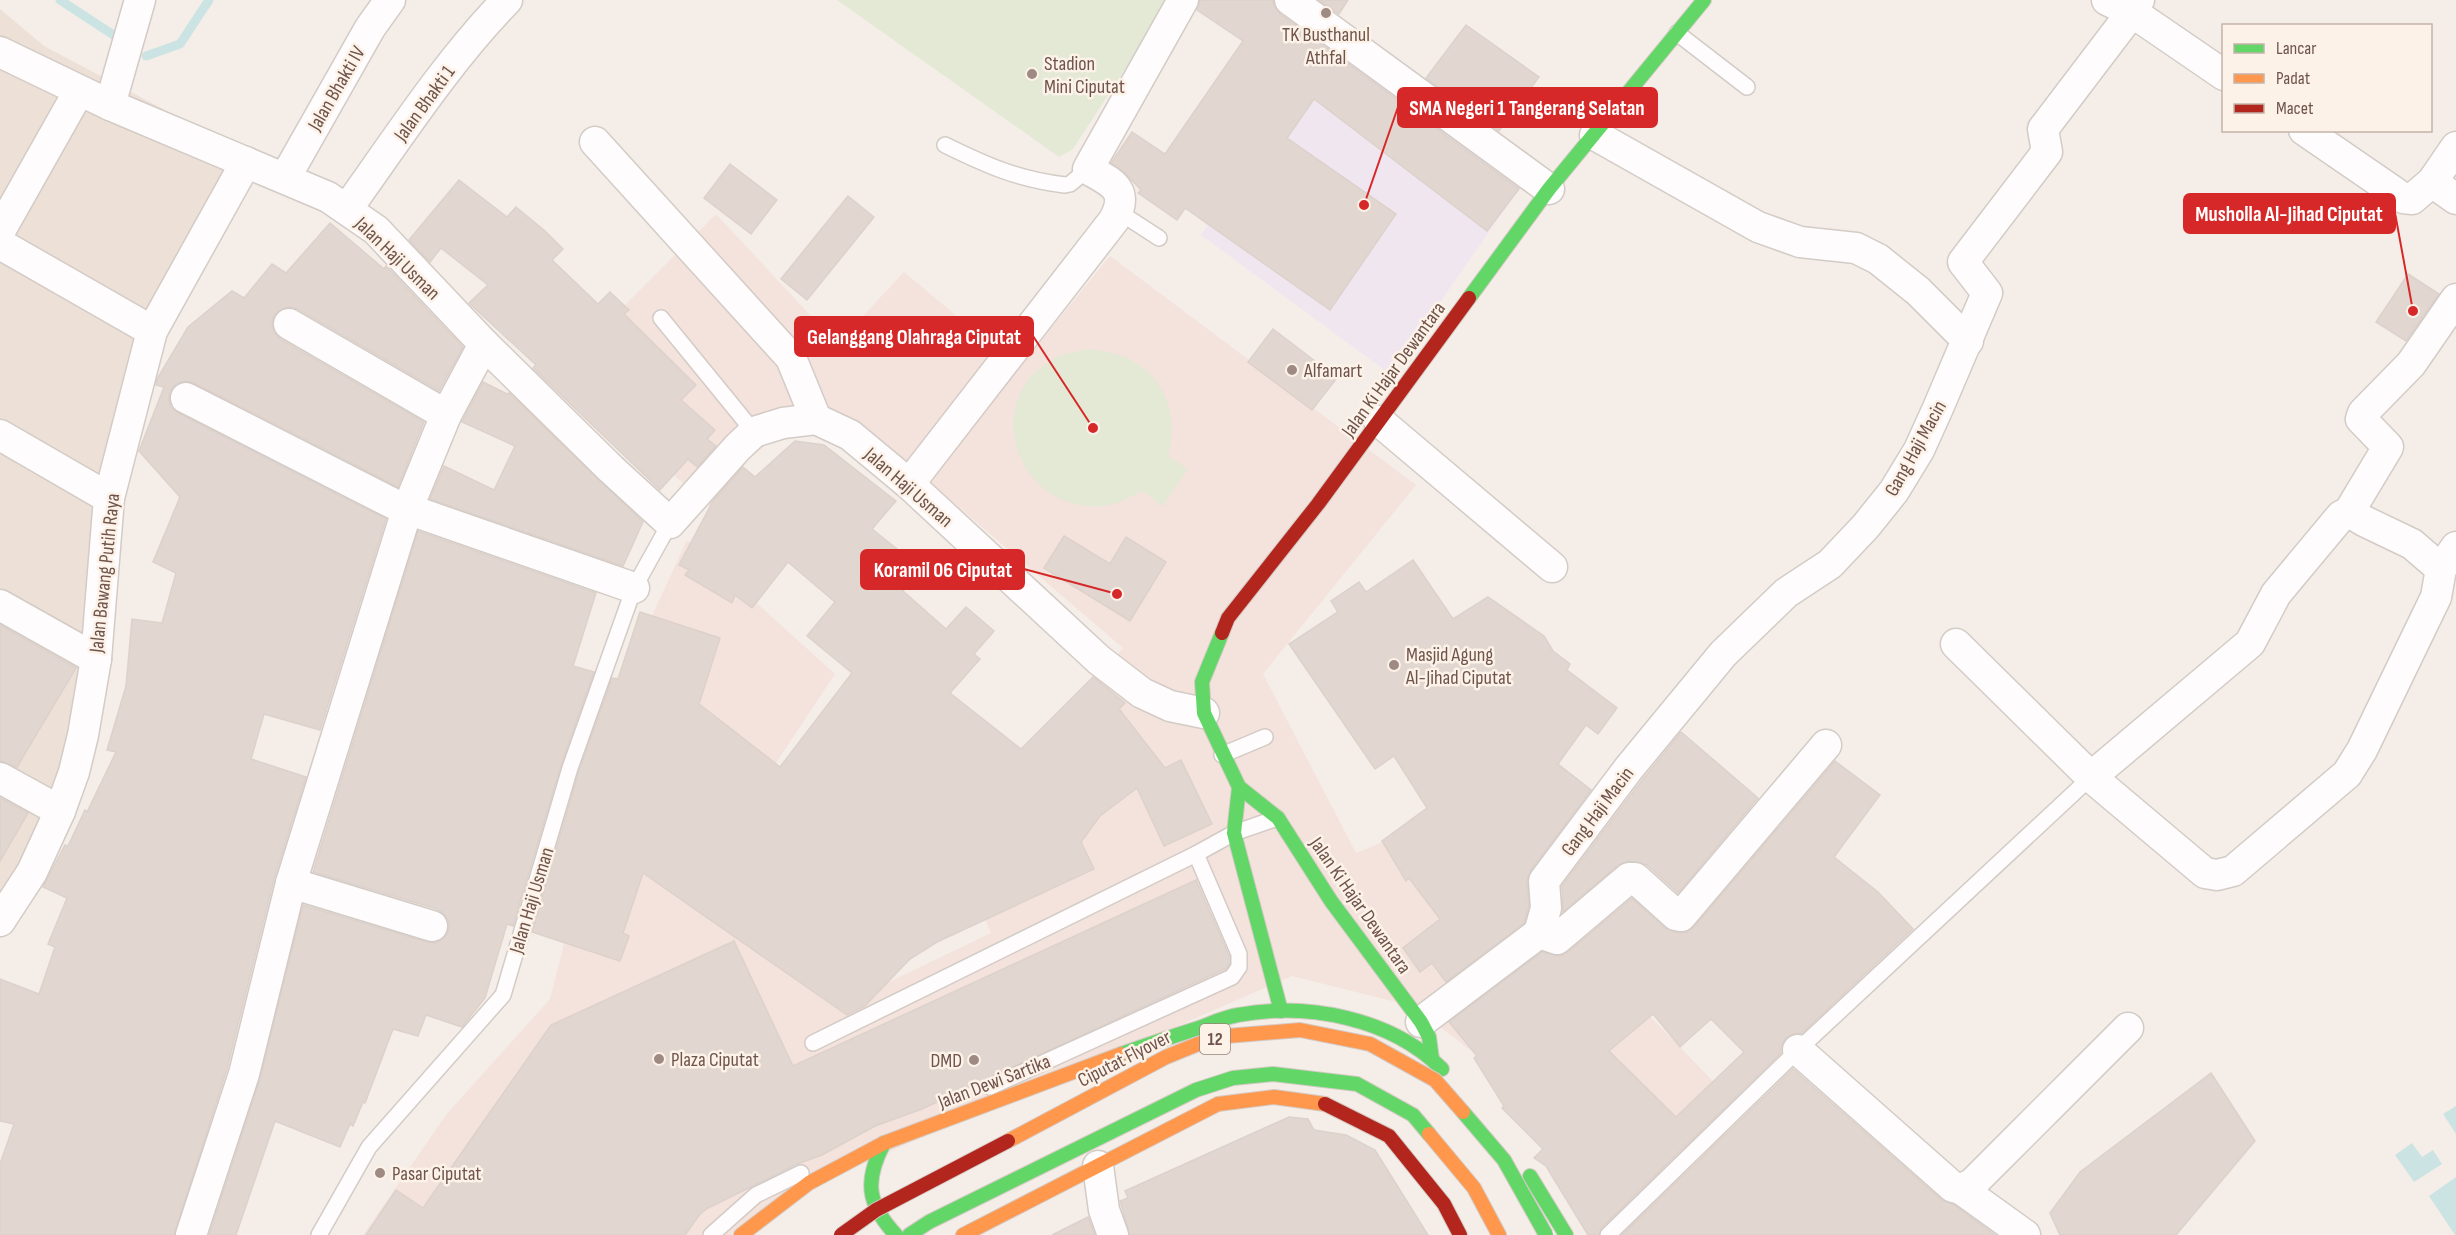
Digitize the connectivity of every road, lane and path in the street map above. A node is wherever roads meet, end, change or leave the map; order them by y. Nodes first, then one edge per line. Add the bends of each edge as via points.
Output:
1 (141, 0) edge
2 (390, 0) edge
3 (507, 0) edge
4 (1183, 0) edge
5 (1290, 0) edge
6 (1704, 0) edge
7 (2126, 4) edge
8 (1677, 33) junction
9 (0, 52) edge
10 (2222, 74) edge
11 (1747, 87) dead end
12 (79, 91) junction
13 (110, 105) junction
14 (2307, 132) edge
15 (1594, 135) junction
16 (595, 142) dead end
17 (945, 145) dead end
18 (2456, 147) edge
19 (246, 162) junction
20 (1088, 169) junction
21 (285, 178) junction
22 (2432, 182) junction
23 (1549, 189) junction
24 (2456, 199) edge
25 (347, 209) junction
26 (1119, 212) junction
27 (0, 231) edge
28 (1159, 238) dead end
29 (0, 244) edge
30 (2456, 299) edge
31 (661, 318) dead end
32 (289, 324) dead end
33 (152, 331) junction
34 (1968, 341) junction
35 (484, 344) junction
36 (186, 398) dead end
37 (446, 415) junction
38 (816, 419) junction
39 (1379, 420) junction
40 (754, 432) junction
41 (0, 435) edge
42 (909, 484) junction
43 (109, 498) junction
44 (407, 510) junction
45 (2349, 512) junction
46 (670, 523) junction
47 (2449, 558) edge
48 (1552, 567) dead end
49 (634, 588) junction
50 (0, 606) edge
51 (1956, 644) dead end
52 (96, 659) junction
53 (1204, 713) junction
54 (1265, 737) dead end
55 (1826, 745) dead end
56 (1222, 755) junction
57 (2091, 777) junction
58 (0, 778) edge
59 (1239, 787) junction
60 (60, 811) junction
61 (1278, 818) junction
62 (1234, 833) junction
63 (1196, 854) junction
64 (291, 883) junction
65 (0, 921) edge
66 (432, 926) dead end
67 (1539, 933) junction
68 (1281, 1011) junction
69 (1421, 1022) junction
70 (2128, 1028) dead end
71 (813, 1043) dead end
72 (1798, 1050) junction
73 (1432, 1059) junction
74 (1464, 1092) dead end
75 (1493, 1126) dead end
76 (884, 1143) junction
77 (1098, 1166) junction
78 (1961, 1189) junction
79 (191, 1235) edge
80 (319, 1235) edge
81 (711, 1235) edge
82 (741, 1235) edge
83 (841, 1235) edge
84 (897, 1235) edge
85 (909, 1235) edge
86 (963, 1235) edge
87 (1113, 1235) edge
88 (1460, 1235) edge
89 (1499, 1235) edge
90 (1546, 1235) edge
91 (1566, 1235) edge
92 (1608, 1235) edge
93 (2025, 1235) edge

1 - 13 street
2 - 21 street, Jalan Bhakti IV via 370,28
3 - 25 street, Jalan Bhakti 1 via 479,28
4 - 20 street
5 - 23 street
6 - 8 main road, Jalan Ki Hajar Dewantara
7 - 10 street
7 - 34 street, Gang Haji Macin via 2043,129 2047,152 1963,262 1986,293
8 - 11 lane
8 - 15 main road, Jalan Ki Hajar Dewantara
9 - 12 street, Jalan Haji Usman
12 - 13 street, Jalan Haji Usman
12 - 27 street
13 - 19 street, Jalan Haji Usman
14 - 22 street via 2403,198 2412,199
15 - 23 main road, Jalan Ki Hajar Dewantara
15 - 34 street via 1758,227 1800,242 1856,248 1878,258
16 - 38 street via 791,358
17 - 20 lane via 1031,181 1070,184
18 - 22 street
19 - 21 street, Jalan Haji Usman
19 - 33 street, Jalan Bawang Putih Raya
20 - 26 street via 1115,184 1120,195
21 - 25 street, Jalan Haji Usman
22 - 24 street
23 - 39 main road, Jalan Ki Hajar Dewantara
25 - 35 street, Jalan Haji Usman via 376,230
26 - 28 lane
26 - 42 street
29 - 33 street
30 - 45 street via 2411,364 2363,413 2361,419 2388,447
31 - 40 lane
32 - 37 street
33 - 43 street, Jalan Bawang Putih Raya
34 - 67 street, Gang Haji Macin via 1919,450 1894,491 1830,564 1786,593 1723,654 1629,768 1544,881 1546,908
35 - 37 street
35 - 46 street, Jalan Haji Usman
36 - 44 street
37 - 44 street
38 - 40 street, Jalan Haji Usman
38 - 42 street, Jalan Haji Usman via 850,435
39 - 48 street
39 - 53 main road, Jalan Ki Hajar Dewantara via 1228,618 1202,682
40 - 46 street, Jalan Haji Usman
41 - 43 street
42 - 53 street, Jalan Haji Usman via 1099,660 1142,693 1170,706
43 - 52 street, Jalan Bawang Putih Raya
44 - 49 street
44 - 64 street
45 - 47 street
45 - 57 street via 2341,516 2276,594 2250,644
46 - 49 lane, Jalan Haji Usman
47 - 57 street via 2436,597 2347,774 2233,871 2205,873
49 - 80 lane, Jalan Haji Usman via 570,768 503,995 369,1147
50 - 52 street
51 - 57 street
52 - 60 street, Jalan Bawang Putih Raya via 83,735
53 - 56 main road, Jalan Ki Hajar Dewantara
54 - 56 lane
55 - 67 street via 1681,916 1635,878 1629,878 1557,939
56 - 59 main road, Jalan Ki Hajar Dewantara
57 - 72 lane
58 - 60 street
59 - 61 main road, Jalan Ki Hajar Dewantara
59 - 62 main road
60 - 65 street, Jalan Bawang Putih Raya via 32,872
61 - 62 lane
61 - 69 main road, Jalan Ki Hajar Dewantara via 1331,901
62 - 63 lane
62 - 68 main road
63 - 71 lane
63 - 81 lane via 1239,954 1239,967 1232,977 756,1195
64 - 66 street
64 - 79 street via 244,1074
67 - 69 street
68 - 73 main road, Jalan Dewi Sartika via 1330,1013 1363,1022
68 - 76 main road, Jalan Dewi Sartika via 1226,1018
69 - 73 main road, Jalan Ki Hajar Dewantara via 1429,1037
70 - 78 street via 1972,1184
72 - 78 street
72 - 92 lane
73 - 74 main road
75 - 91 main road via 1515,1152
76 - 82 main road, Jalan Dewi Sartika via 809,1182
76 - 84 main road via 873,1161 869,1182 873,1203 883,1222
77 - 86 main road
77 - 87 street via 1104,1210
77 - 88 main road via 1218,1104 1274,1097 1321,1102 1389,1136 1444,1204
78 - 93 street
83 - 90 main road, Ciputat Flyover / 12, bridge via 876,1210 1166,1057 1227,1036 1300,1030 1371,1044 1436,1080 1504,1160
85 - 89 main road, 12 via 1196,1090 1233,1078 1273,1074 1357,1084 1413,1115 1474,1188

